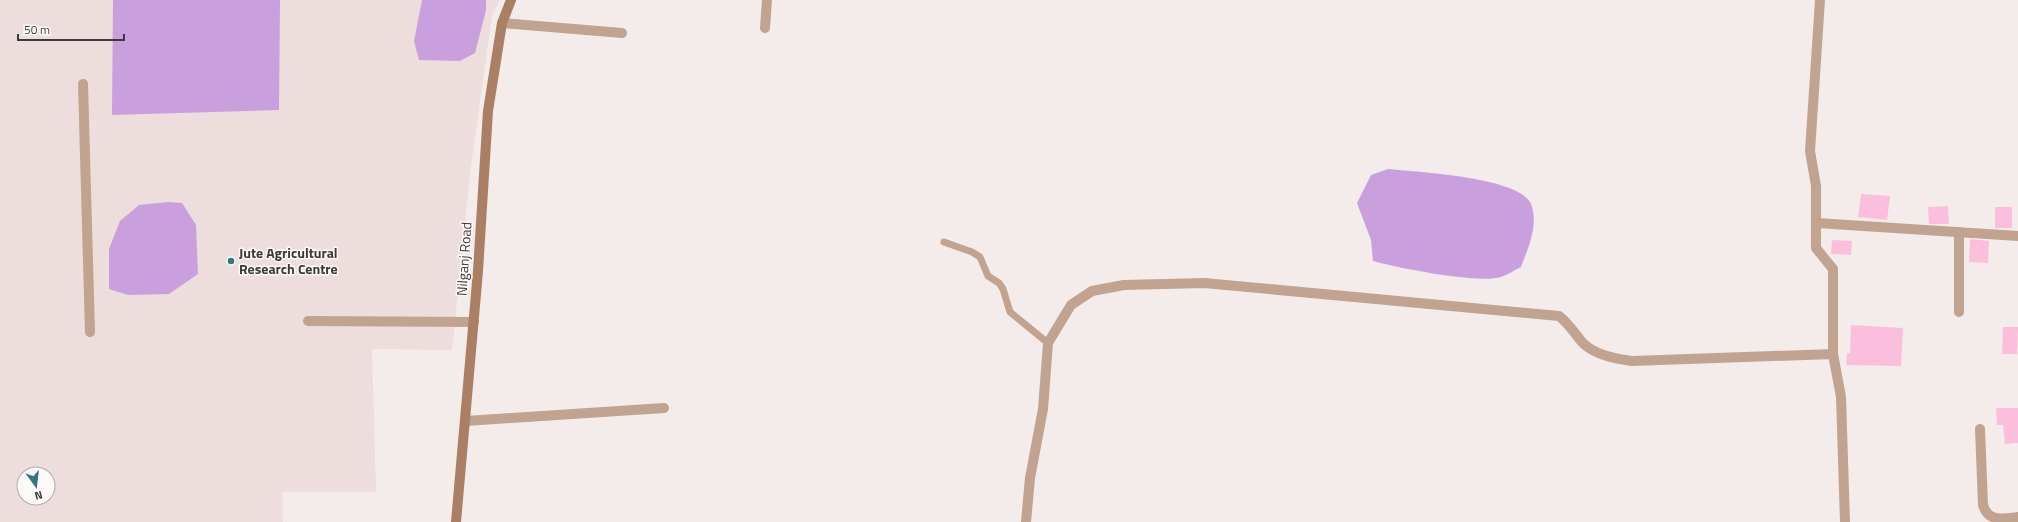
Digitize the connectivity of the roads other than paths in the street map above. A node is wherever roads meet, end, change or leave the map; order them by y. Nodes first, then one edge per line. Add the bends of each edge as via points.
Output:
1 (511, 0) edge
2 (767, 0) edge
3 (1820, 0) edge
4 (502, 23) junction
5 (765, 28) dead end
6 (622, 33) dead end
7 (83, 84) dead end
8 (1817, 223) junction
9 (1959, 232) junction
10 (2018, 236) edge
11 (944, 242) dead end
12 (1959, 312) dead end
13 (308, 321) dead end
14 (474, 322) junction
15 (90, 332) dead end
16 (1048, 343) junction
17 (1833, 354) junction
18 (664, 408) dead end
19 (466, 421) junction
20 (1980, 429) dead end
21 (2018, 517) edge
22 (456, 522) edge
23 (1026, 522) edge
24 (1845, 522) edge

1 - 4 street, Nilganj Road
2 - 5 street
3 - 8 street via 1810,152 1816,182
4 - 6 street
4 - 14 street, Nilganj Road via 488,111
7 - 15 street
8 - 9 street
8 - 17 street via 1816,248 1833,269
9 - 10 street
9 - 12 street
11 - 16 lane via 980,257 988,276 1003,288 1010,312
13 - 14 street
14 - 19 street, Nilganj Road
16 - 17 street via 1071,305 1092,291 1124,285 1204,284 1559,316 1590,350 1624,360
16 - 23 street via 1043,409 1030,478
17 - 24 street via 1841,397
18 - 19 street
19 - 22 street, Nilganj Road
20 - 21 street via 1982,504 1985,512 1990,518 1997,520

